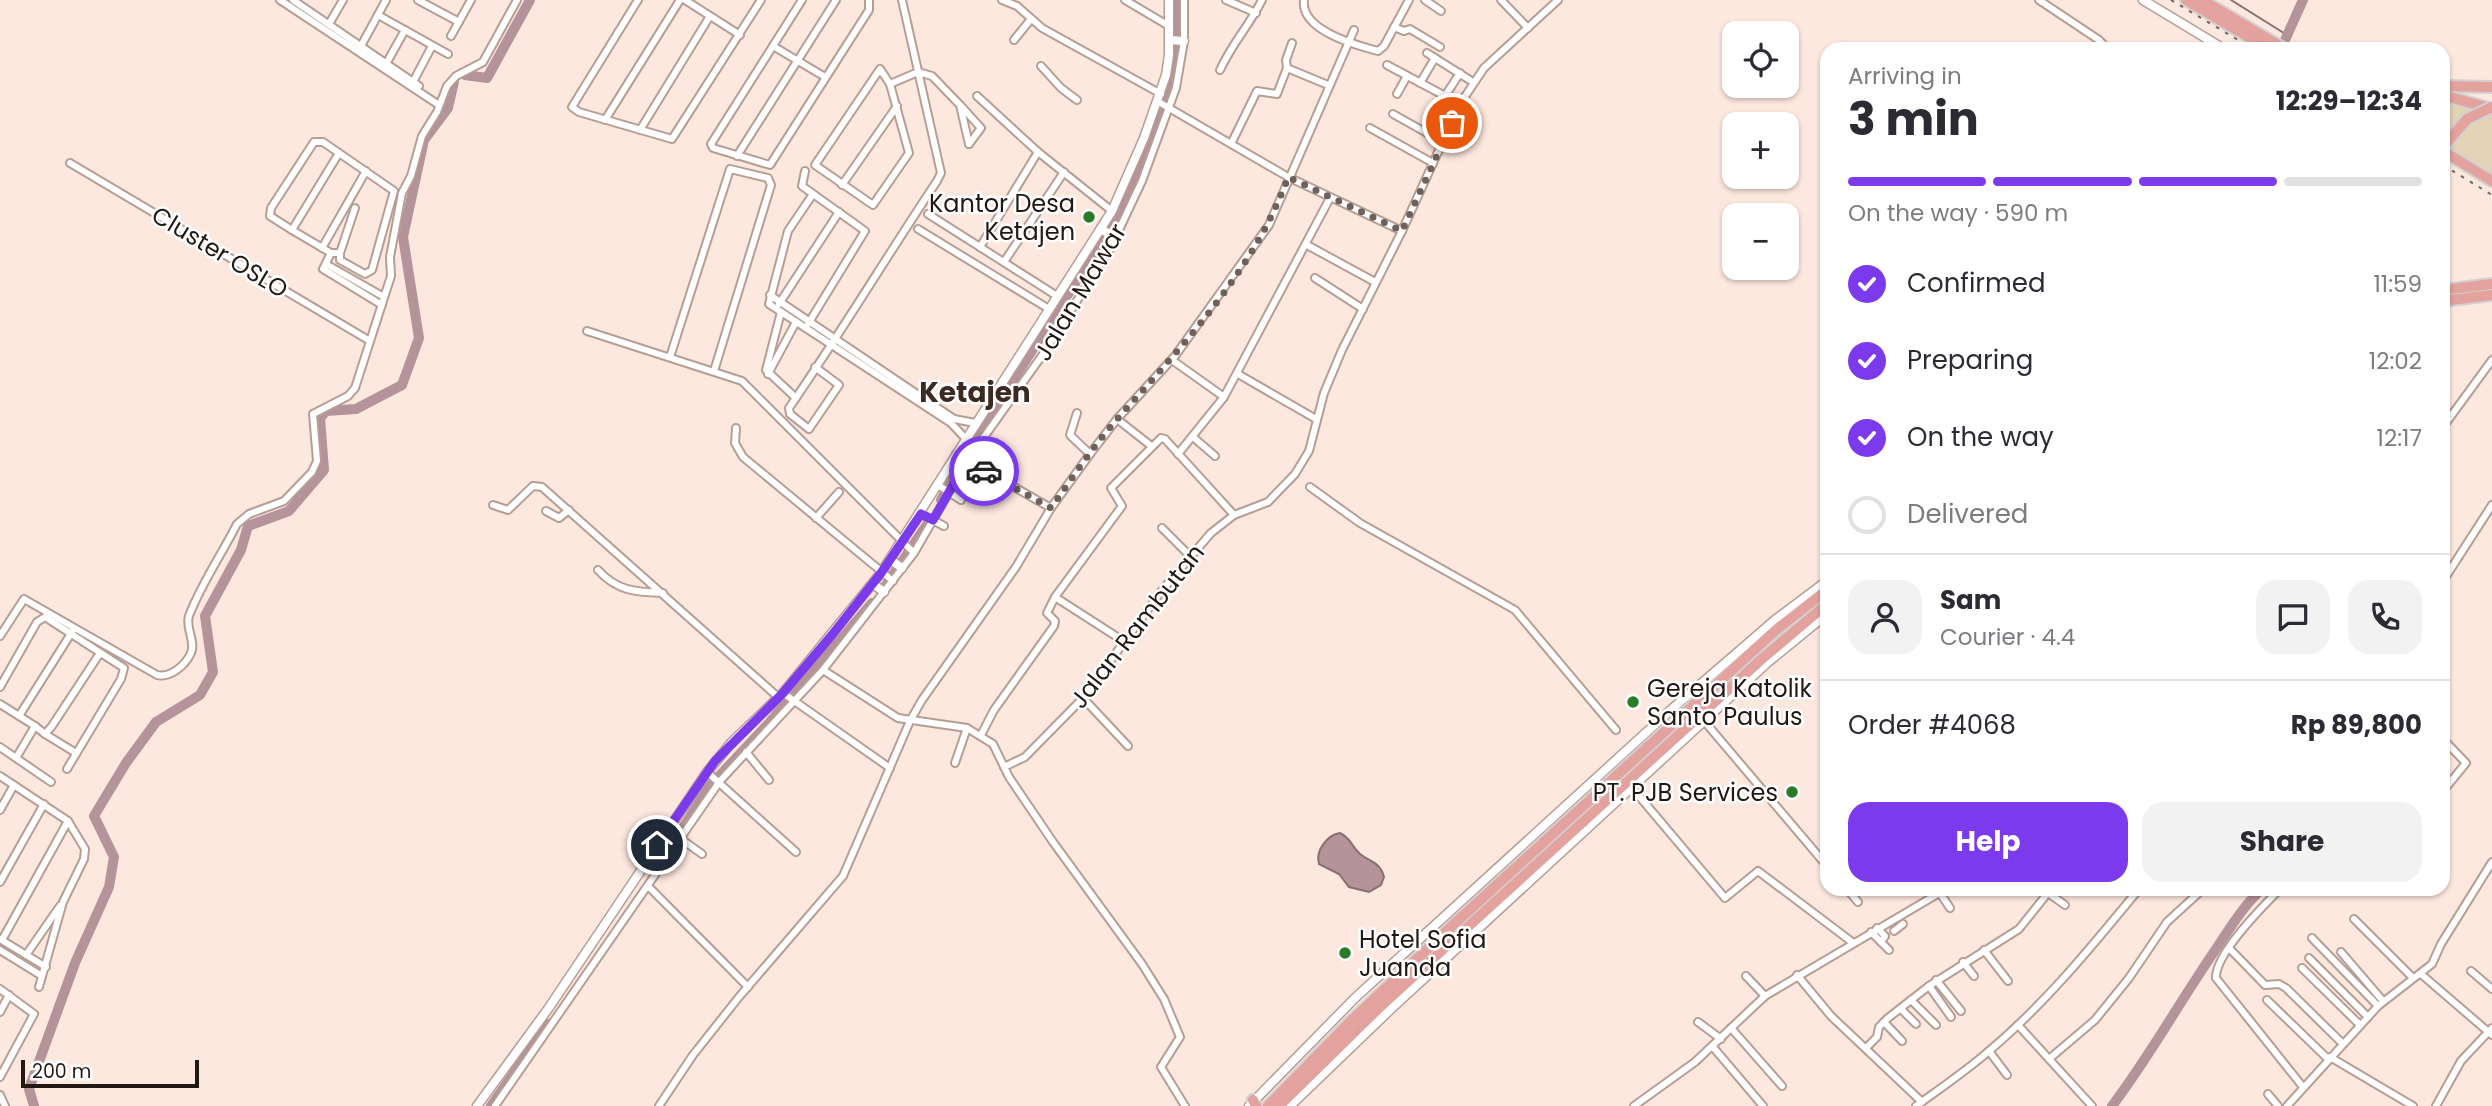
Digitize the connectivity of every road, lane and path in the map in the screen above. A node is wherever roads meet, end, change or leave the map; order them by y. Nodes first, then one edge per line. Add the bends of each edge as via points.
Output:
1 (280, 0) edge
2 (293, 0) edge
3 (343, 0) edge
4 (386, 0) edge
5 (418, 0) edge
6 (471, 0) edge
7 (517, 0) edge
8 (638, 0) edge
9 (683, 0) edge
10 (761, 0) edge
11 (802, 0) edge
12 (836, 0) edge
13 (902, 0) edge
14 (1125, 0) edge
15 (1169, 0) edge
16 (1184, 0) edge
17 (1226, 0) edge
18 (1262, 0) edge
19 (1304, 0) edge
20 (1409, 0) edge
21 (1425, 0) edge
22 (1500, 0) edge
23 (2039, 0) edge
24 (2143, 0) edge
25 (2186, 0) edge
26 (2202, 0) edge
27 (1005, 1) edge
28 (301, 2) edge
29 (427, 2) edge
30 (1553, 2) edge
31 (869, 4) edge
32 (1441, 11) dead end
33 (1256, 13) junction
34 (378, 15) junction
35 (710, 16) junction
36 (1031, 19) junction
37 (459, 22) junction
38 (329, 24) junction
39 (1169, 26) junction
40 (1394, 27) junction
41 (1528, 28) junction
42 (404, 30) junction
43 (1354, 30) dead end
44 (740, 35) junction
45 (451, 36) dead end
46 (1014, 40) dead end
47 (1349, 40) junction
48 (1177, 41) junction
49 (2098, 42) edge
50 (2212, 42) edge
51 (2266, 42) edge
52 (2268, 42) edge
53 (1292, 43) dead end
54 (361, 46) junction
55 (432, 46) junction
56 (773, 46) junction
57 (1440, 47) dead end
58 (1427, 53) dead end
59 (448, 54) dead end
60 (1435, 58) junction
61 (798, 60) junction
62 (386, 64) junction
63 (1387, 65) dead end
64 (1041, 66) dead end
65 (1287, 68) junction
66 (1220, 70) dead end
67 (918, 72) junction
68 (1460, 74) junction
69 (1407, 76) junction
70 (825, 77) junction
71 (1474, 82) junction
72 (1420, 83) junction
73 (890, 84) junction
74 (1328, 85) junction
75 (2450, 86) edge
76 (2492, 87) edge
77 (1397, 94) dead end
78 (977, 96) dead end
79 (1445, 96) junction
80 (2450, 96) edge
81 (1077, 100) dead end
82 (1163, 102) junction
83 (960, 104) junction
84 (1460, 104) junction
85 (439, 105) junction
86 (897, 106) junction
87 (2492, 108) edge
88 (1393, 114) dead end
89 (605, 120) junction
90 (1370, 128) dead end
91 (640, 130) junction
92 (2450, 141) edge
93 (1443, 142) junction
94 (1231, 145) junction
95 (1038, 152) junction
96 (339, 153) junction
97 (2450, 154) edge
98 (737, 156) junction
99 (70, 163) dead end
100 (1433, 163) junction
101 (1136, 164) junction
102 (1146, 168) junction
103 (366, 171) junction
104 (806, 171) dead end
105 (1064, 172) junction
106 (1288, 177) junction
107 (2492, 181) edge
108 (842, 185) junction
109 (813, 194) junction
110 (1330, 198) junction
111 (355, 208) dead end
112 (1112, 211) junction
113 (839, 212) junction
114 (928, 214) dead end
115 (918, 229) dead end
116 (1102, 229) junction
117 (292, 230) junction
118 (1402, 231) junction
119 (1115, 237) junction
120 (1307, 245) junction
121 (322, 247) junction
122 (980, 247) junction
123 (331, 253) junction
124 (340, 253) junction
125 (1004, 262) junction
126 (324, 266) junction
127 (1315, 278) dead end
128 (1375, 282) junction
129 (2492, 285) edge
130 (2450, 289) edge
131 (2492, 295) edge
132 (1057, 296) junction
133 (384, 297) junction
134 (2450, 300) edge
135 (382, 305) junction
136 (779, 308) junction
137 (1049, 309) junction
138 (1363, 310) junction
139 (796, 323) junction
140 (807, 325) junction
141 (587, 331) dead end
142 (370, 341) junction
143 (832, 341) junction
144 (670, 357) junction
145 (1172, 360) junction
146 (2492, 360) edge
147 (815, 367) junction
148 (714, 371) junction
149 (768, 374) junction
150 (1238, 374) junction
151 (1224, 397) junction
152 (796, 398) junction
153 (1077, 413) dead end
154 (2450, 417) edge
155 (1117, 419) junction
156 (1316, 419) junction
157 (953, 421) junction
158 (975, 423) junction
159 (736, 428) dead end
160 (1193, 437) junction
161 (965, 438) junction
162 (1150, 445) junction
163 (1090, 454) junction
164 (1178, 454) junction
165 (957, 455) junction
166 (1215, 456) dead end
167 (966, 461) junction
168 (939, 485) junction
169 (1310, 487) dead end
170 (949, 491) junction
171 (839, 492) dead end
172 (961, 500) dead end
173 (494, 505) dead end
174 (2492, 505) edge
175 (1051, 508) junction
176 (569, 510) junction
177 (546, 511) dead end
178 (1234, 515) junction
179 (928, 517) junction
180 (816, 518) junction
181 (944, 526) dead end
182 (1163, 528) dead end
183 (909, 547) junction
184 (1190, 556) junction
185 (896, 564) junction
186 (597, 570) dead end
187 (2450, 570) edge
188 (888, 577) junction
189 (1820, 586) edge
190 (879, 588) junction
191 (663, 593) junction
192 (1820, 595) edge
193 (1055, 597) junction
194 (864, 607) junction
195 (1820, 610) edge
196 (1820, 619) edge
197 (72, 632) junction
198 (0, 636) edge
199 (838, 640) junction
200 (1125, 642) junction
201 (100, 653) junction
202 (1765, 660) junction
203 (823, 670) junction
204 (0, 687) edge
205 (786, 697) junction
206 (1083, 698) junction
207 (0, 704) edge
208 (19, 716) junction
209 (910, 721) junction
210 (1704, 722) junction
211 (35, 726) junction
212 (967, 729) junction
213 (1616, 730) dead end
214 (46, 734) junction
215 (981, 735) junction
216 (1128, 746) dead end
217 (0, 747) edge
218 (2450, 747) edge
219 (746, 752) junction
220 (76, 753) junction
221 (16, 758) junction
222 (955, 763) dead end
223 (1004, 767) junction
224 (890, 768) junction
225 (67, 769) dead end
226 (709, 773) junction
227 (0, 776) edge
228 (769, 780) dead end
229 (719, 781) junction
230 (51, 782) dead end
231 (2451, 782) edge
232 (14, 786) junction
233 (1633, 789) junction
234 (698, 800) junction
235 (44, 804) junction
236 (0, 810) edge
237 (68, 821) junction
238 (675, 834) junction
239 (796, 852) dead end
240 (702, 854) dead end
241 (1820, 858) edge
242 (2492, 862) edge
243 (0, 882) edge
244 (1491, 883) junction
245 (649, 886) junction
246 (1853, 896) edge
247 (1934, 896) edge
248 (1945, 896) edge
249 (2045, 896) edge
250 (2055, 896) edge
251 (2133, 896) edge
252 (2195, 896) edge
253 (2274, 896) edge
254 (63, 902) junction
255 (1858, 902) dead end
256 (2065, 905) dead end
257 (1950, 908) dead end
258 (1897, 916) junction
259 (611, 917) junction
260 (2354, 919) dead end
261 (621, 923) junction
262 (1898, 928) dead end
263 (1874, 930) junction
264 (1430, 938) junction
265 (2312, 938) dead end
266 (1, 939) edge
267 (1852, 942) junction
268 (16, 949) junction
269 (2230, 949) junction
270 (0, 950) edge
271 (1889, 950) dead end
272 (1984, 950) junction
273 (2341, 952) dead end
274 (26, 955) junction
275 (11, 957) junction
276 (2309, 958) dead end
277 (1963, 962) junction
278 (46, 967) junction
279 (2302, 968) dead end
280 (2471, 971) dead end
281 (2421, 974) junction
282 (1797, 975) junction
283 (42, 976) junction
284 (1746, 976) dead end
285 (1974, 976) dead end
286 (2413, 978) junction
287 (1936, 981) junction
288 (2008, 981) dead end
289 (1929, 986) junction
290 (39, 987) dead end
291 (748, 987) junction
292 (0, 989) edge
293 (2492, 989) edge
294 (9, 995) junction
295 (1765, 996) junction
296 (1912, 1000) junction
297 (2267, 1000) dead end
298 (2381, 1003) junction
299 (1901, 1009) junction
300 (1343, 1011) junction
301 (1961, 1011) dead end
302 (0, 1012) edge
303 (1951, 1017) dead end
304 (2368, 1017) junction
305 (1351, 1021) junction
306 (1698, 1021) dead end
307 (1884, 1022) junction
308 (1916, 1024) dead end
309 (1936, 1025) dead end
310 (2018, 1025) junction
311 (2360, 1025) junction
312 (1731, 1028) junction
313 (2490, 1032) edge
314 (1318, 1035) junction
315 (1721, 1039) junction
316 (1902, 1041) dead end
317 (1328, 1044) junction
318 (2343, 1044) junction
319 (1713, 1047) junction
320 (1867, 1047) junction
321 (1989, 1051) junction
322 (2329, 1058) junction
323 (2049, 1059) junction
324 (2007, 1076) dead end
325 (0, 1077) edge
326 (1308, 1080) junction
327 (1782, 1086) dead end
328 (2303, 1087) junction
329 (2268, 1094) dead end
330 (0, 1095) edge
331 (1253, 1104) edge
332 (1919, 1104) edge
333 (3, 1105) edge
334 (477, 1106) edge
335 (495, 1106) edge
336 (659, 1106) edge
337 (1185, 1106) edge
338 (1268, 1106) edge
339 (1279, 1106) edge
340 (1290, 1106) edge
341 (1634, 1106) edge
342 (1763, 1106) edge
343 (2092, 1106) edge
344 (2278, 1106) edge
345 (2287, 1106) edge
346 (2413, 1106) edge
347 (2436, 1106) edge

1 - 85 street
2 - 28 street
3 - 38 street
4 - 34 street
5 - 29 street
6 - 37 street
7 - 85 street via 483,62 450,82
8 - 89 street via 572,105
9 - 35 street
9 - 89 street
10 - 44 street
11 - 56 street
12 - 61 street
13 - 67 street
14 - 39 street
15 - 39 street
16 - 48 street, Jalan Mawar
17 - 33 street
18 - 33 street
19 - 47 street via 1310,20
20 - 40 street
21 - 32 street
22 - 41 street
23 - 49 street
24 - 50 street
25 - 51 highway
26 - 52 highway
27 - 36 street
28 - 38 street
29 - 37 street
30 - 41 street, Jalan Rambutan
31 - 70 street
33 - 66 street
34 - 42 street
34 - 54 street
35 - 44 street
35 - 91 street
36 - 46 street
36 - 82 street
37 - 45 street
38 - 54 street
39 - 48 street
40 - 47 street via 1378,51
40 - 57 street via 1409,29
41 - 71 street, Jalan Rambutan via 1491,60
42 - 55 street
42 - 62 street
43 - 47 street
44 - 91 street via 675,138
47 - 74 street
48 - 82 street
48 - 82 street, Jalan Mawar via 1179,79
53 - 65 street
54 - 62 street
55 - 59 street
55 - 62 street via 416,84
56 - 61 street
56 - 98 street via 711,145
58 - 60 street
60 - 68 street
60 - 72 street
61 - 70 street
61 - 98 street
63 - 69 street
64 - 81 street
65 - 74 street
65 - 94 street via 1277,94 1257,91
67 - 73 street
67 - 83 street via 932,76
67 - 143 street via 940,176
68 - 71 street
68 - 79 street
69 - 72 street
69 - 77 street
70 - 98 street via 769,165
71 - 84 street, Jalan Rambutan
72 - 79 street
73 - 86 street
73 - 108 street via 883,70 877,70 815,164
74 - 106 street
75 - 76 highway
78 - 95 street
79 - 84 street
80 - 87 highway
82 - 94 street
82 - 101 street
82 - 102 street, Jalan Mawar
83 - 83 street via 969,143 970,144 981,128
84 - 93 street, Jalan Rambutan
85 - 133 street via 422,136 402,193
86 - 108 street
86 - 108 street via 908,157 874,205
87 - 92 highway, bridge via 2467,120
88 - 93 street
89 - 91 street
90 - 100 street
93 - 100 street, Jalan Rambutan
94 - 106 street
95 - 105 street
95 - 122 street
96 - 103 street
96 - 117 street
96 - 117 street via 323,142 314,142 271,208 270,216
97 - 107 highway
99 - 142 street, Cluster OSLO
100 - 118 street, Jalan Rambutan
101 - 102 street
101 - 112 street
102 - 119 street, Jalan Mawar
103 - 121 street
103 - 124 street via 394,191 372,270 365,274 340,260
104 - 109 street via 801,185
105 - 112 street
105 - 125 street
106 - 110 street
106 - 145 street via 1269,225
109 - 113 street
109 - 136 street via 787,233 771,295
110 - 118 street
110 - 120 street
111 - 124 street
112 - 116 street
113 - 136 street
113 - 140 street via 865,231
114 - 122 street
115 - 137 street
116 - 119 street
116 - 132 street
117 - 121 street
118 - 128 street, Jalan Rambutan
119 - 167 street, Jalan Mawar via 1041,357
120 - 128 street
120 - 150 street
121 - 123 street
122 - 125 street
123 - 124 street
123 - 126 street
125 - 132 street
126 - 133 street
126 - 135 street
127 - 138 street
128 - 138 street, Jalan Rambutan
129 - 130 highway
131 - 134 highway
132 - 137 street
133 - 135 street
135 - 142 street
136 - 139 street
136 - 140 street
136 - 149 street
137 - 158 street
138 - 156 street, Jalan Rambutan via 1332,373
139 - 140 street
139 - 149 street
140 - 143 street
141 - 144 street
142 - 198 street via 352,393 313,414 317,461 312,472 284,501 249,514 237,524 189,616 191,653 173,672 156,675 30,600 20,603
143 - 147 street
143 - 157 street
144 - 148 street
144 - 148 street via 730,170 768,178 771,185
145 - 151 street
145 - 155 street
146 - 154 street
147 - 152 street
147 - 152 street via 839,385 810,429 788,413
148 - 183 street via 742,381
149 - 152 street
150 - 151 street
150 - 156 street
151 - 160 street
153 - 163 street via 1070,435
155 - 162 street
155 - 163 street
156 - 178 street, Jalan Rambutan via 1307,455 1287,484 1265,504
157 - 158 street
157 - 161 street
158 - 161 street
159 - 180 street via 735,443 741,455
160 - 164 street
160 - 166 street
161 - 165 street
162 - 164 street via 1162,438
162 - 193 street via 1111,488 1122,506
163 - 175 street
164 - 178 street
165 - 167 street
165 - 168 street
167 - 170 street, Jalan Mawar
167 - 175 street
168 - 170 street
168 - 179 street
169 - 213 street via 1360,523 1515,610
170 - 172 street
170 - 179 street, Jalan Mawar
171 - 180 street
173 - 176 street via 508,510 536,485
174 - 187 street
175 - 209 street
176 - 177 street via 559,518
176 - 191 street
178 - 184 street, Jalan Rambutan
179 - 181 street
179 - 183 street
179 - 183 street, Jalan Mawar
180 - 188 street
182 - 184 street
183 - 185 street
183 - 185 street, Jalan Mawar
184 - 200 street, Jalan Rambutan
185 - 188 street
185 - 188 street, Jalan Mawar
186 - 191 street via 628,591
188 - 190 street
188 - 190 street, Jalan Mawar
189 - 244 street via 1707,678
190 - 194 street
190 - 194 street, Jalan Mawar
191 - 205 street
192 - 244 highway
193 - 200 street
193 - 215 street via 1048,615 1054,626
194 - 199 street
194 - 199 street, Jalan Mawar
195 - 202 highway
196 - 202 street
197 - 201 street
197 - 204 street via 41,618
197 - 208 street
199 - 203 street, Jalan Mawar
199 - 205 street
200 - 206 street, Jalan Rambutan
201 - 214 street
201 - 220 street via 121,664 124,672
202 - 210 street
202 - 326 highway
203 - 205 street, Jalan Mawar
203 - 209 street via 888,713
205 - 219 street, Jalan Mawar
205 - 224 street
205 - 226 street
206 - 216 street
206 - 223 street, Jalan Rambutan via 1025,757
207 - 208 street
208 - 211 street
209 - 212 street
209 - 224 street
210 - 233 street
210 - 241 street
211 - 214 street
211 - 221 street
212 - 215 street
212 - 222 street
214 - 220 street
215 - 223 street via 993,744
217 - 221 street
218 - 231 street via 2466,763
219 - 228 street
219 - 229 street, Jalan Mawar
220 - 225 street
221 - 230 street
223 - 337 street via 1090,897 1142,964 1179,1032 1161,1067
224 - 291 street via 843,876
226 - 229 street
226 - 234 street
227 - 232 street
229 - 234 street, Jalan Mawar
229 - 239 street
232 - 235 street
232 - 236 street
233 - 267 street via 1725,898 1758,871
233 - 326 street
234 - 238 street
234 - 238 street, Jalan Mawar
235 - 237 street
235 - 243 street
237 - 254 street via 86,854
237 - 266 street
238 - 240 street
238 - 245 street, Jalan Mawar
238 - 259 street
242 - 281 street via 2432,964
244 - 264 highway
245 - 261 street, Jalan Mawar
245 - 291 street
246 - 255 street
247 - 258 street
248 - 257 street
249 - 272 street via 2019,929
250 - 256 street
251 - 310 street
252 - 323 street via 2167,922 2095,1020
253 - 269 street
254 - 274 street
254 - 278 street
258 - 262 street
258 - 263 street
259 - 261 street
259 - 334 street
260 - 286 street
261 - 335 street, Jalan Mawar
263 - 267 street
263 - 271 street
264 - 300 street
264 - 305 highway
265 - 298 street
266 - 268 street
267 - 282 street
268 - 274 street
268 - 275 street
269 - 318 street via 2264,985 2286,988
269 - 328 street via 2216,978
270 - 275 street
272 - 277 street
272 - 288 street
273 - 298 street
274 - 278 street
275 - 283 street
276 - 304 street
277 - 285 street
277 - 287 street
278 - 283 street
279 - 311 street
280 - 293 street
281 - 286 street
281 - 313 street
282 - 295 street
282 - 320 street via 1824,1010
283 - 290 street
284 - 295 street
286 - 298 street
287 - 289 street
287 - 301 street
289 - 296 street
289 - 303 street
291 - 336 street
292 - 294 street
294 - 302 street
294 - 325 street via 34,1014
295 - 312 street
296 - 299 street
296 - 309 street
297 - 322 street
298 - 304 street
299 - 307 street
299 - 308 street
300 - 305 highway
300 - 314 street
304 - 311 street
305 - 317 highway
306 - 315 street
307 - 316 street
307 - 320 street
310 - 321 street
310 - 323 street
311 - 318 street
312 - 315 street
312 - 327 street
313 - 347 street via 2462,1061
314 - 317 highway
314 - 331 street
315 - 319 street
317 - 338 highway
318 - 322 street
319 - 341 street
319 - 342 street
320 - 332 street
321 - 324 street
321 - 332 street
322 - 328 street
322 - 346 street
323 - 343 street
326 - 339 highway
326 - 340 street
328 - 345 street
329 - 344 street
330 - 333 street

